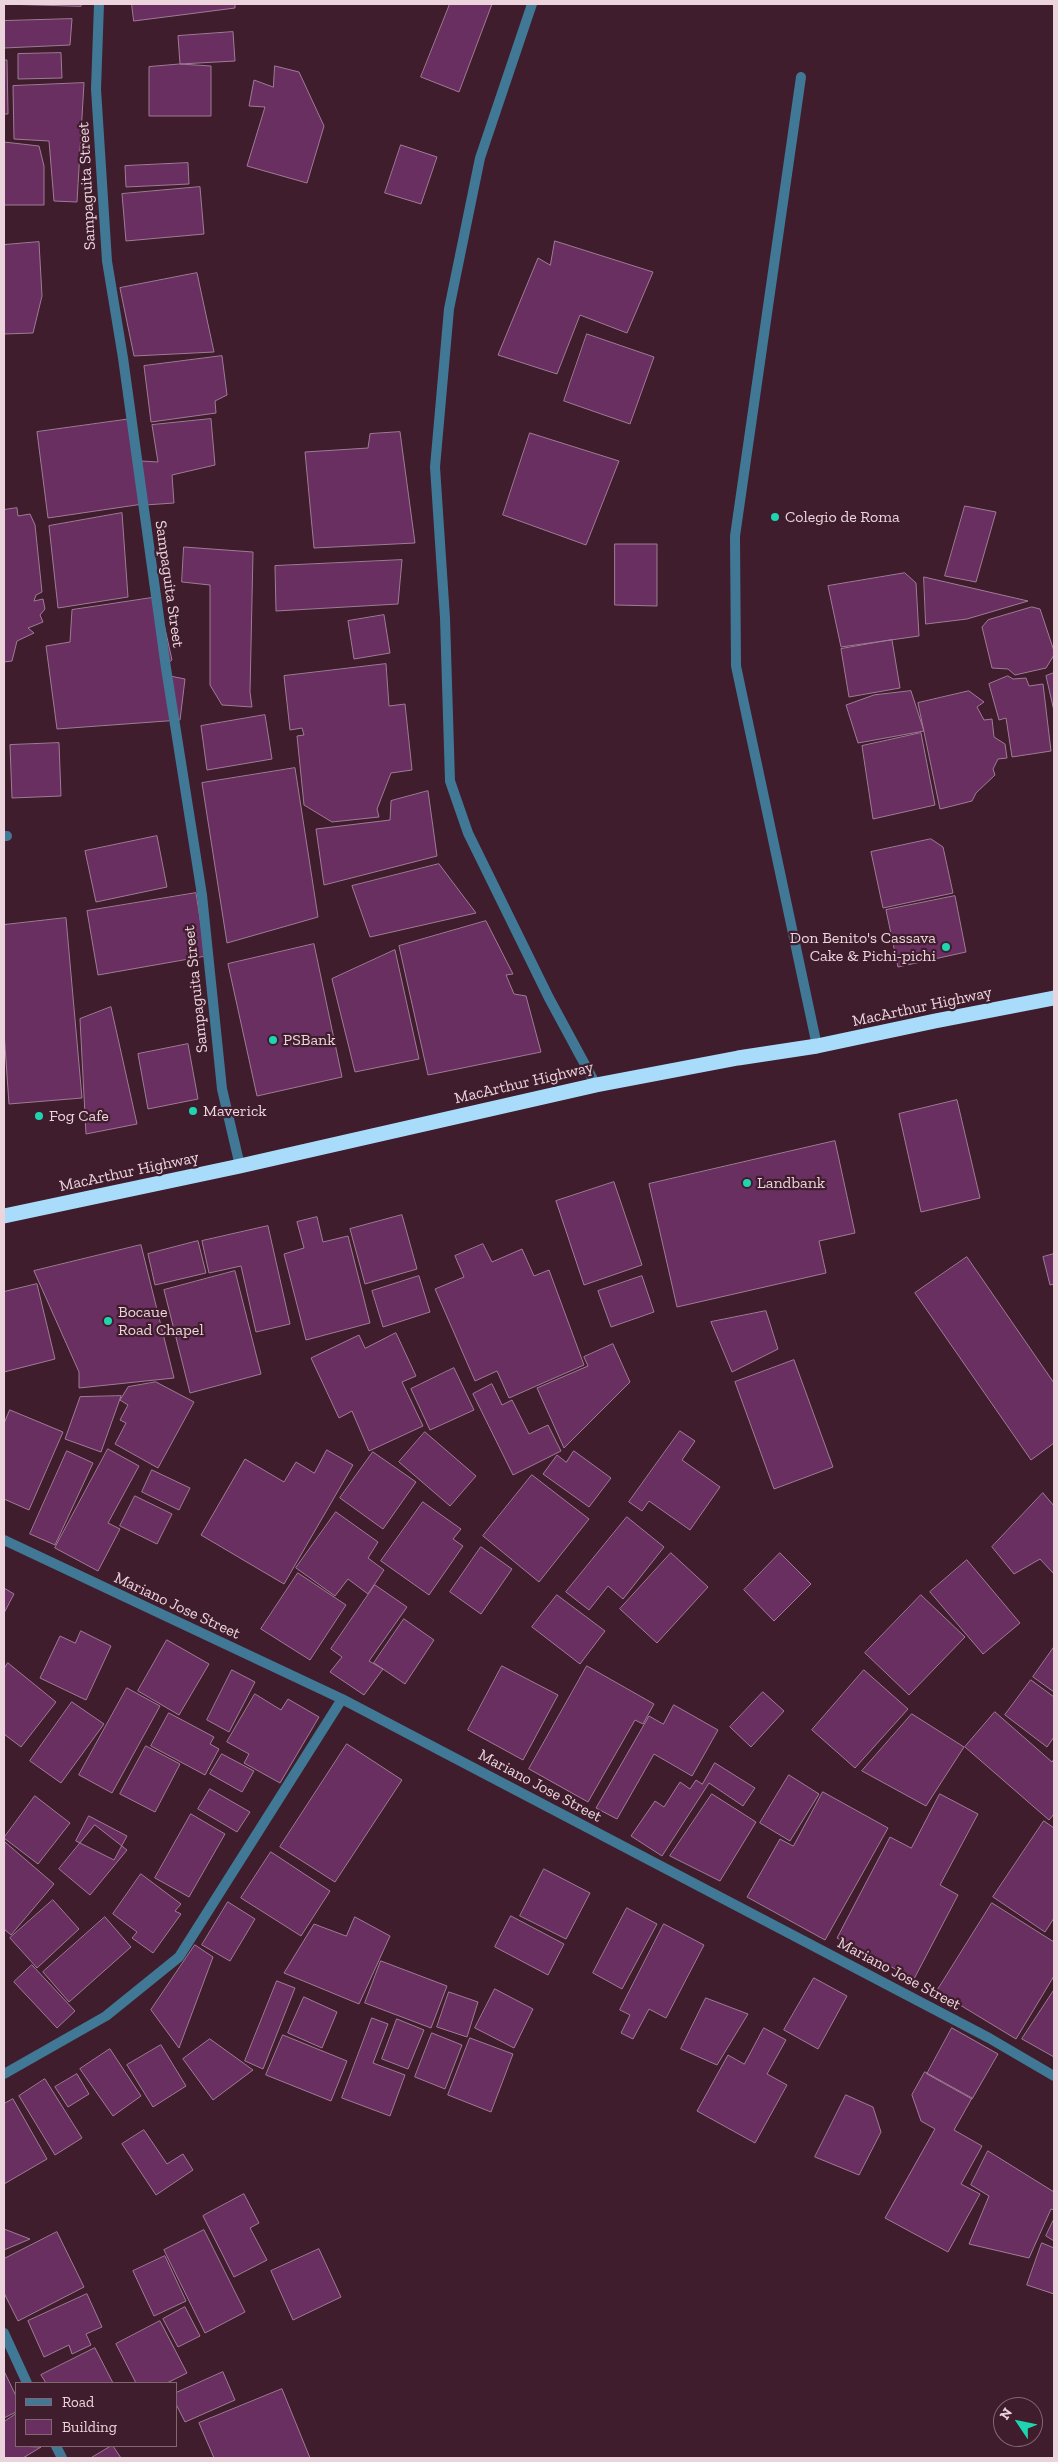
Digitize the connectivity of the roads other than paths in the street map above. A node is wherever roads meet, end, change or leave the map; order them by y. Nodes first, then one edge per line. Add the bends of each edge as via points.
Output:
1 (99, 4) edge
2 (532, 4) edge
3 (802, 77) dead end
4 (1054, 998) edge
5 (817, 1046) junction
6 (596, 1085) junction
7 (240, 1166) junction
8 (4, 1216) edge
9 (4, 1540) edge
10 (342, 1700) junction
11 (4, 2074) edge
12 (1054, 2076) edge
13 (4, 2333) edge
14 (27, 2382) edge

1 - 7 street, Sampaguita Street via 96,89 107,261 202,895 222,1089
2 - 6 street via 480,158 449,308 435,467 450,781 468,833 549,998
3 - 5 street via 734,536 736,666
4 - 5 highway, MacArthur Highway
5 - 6 highway, MacArthur Highway
6 - 7 highway, MacArthur Highway
7 - 8 highway, MacArthur Highway
9 - 10 street, Mariano Jose Street
10 - 11 street via 179,1957 106,2016
10 - 12 street, Mariano Jose Street via 989,2038
13 - 14 street

